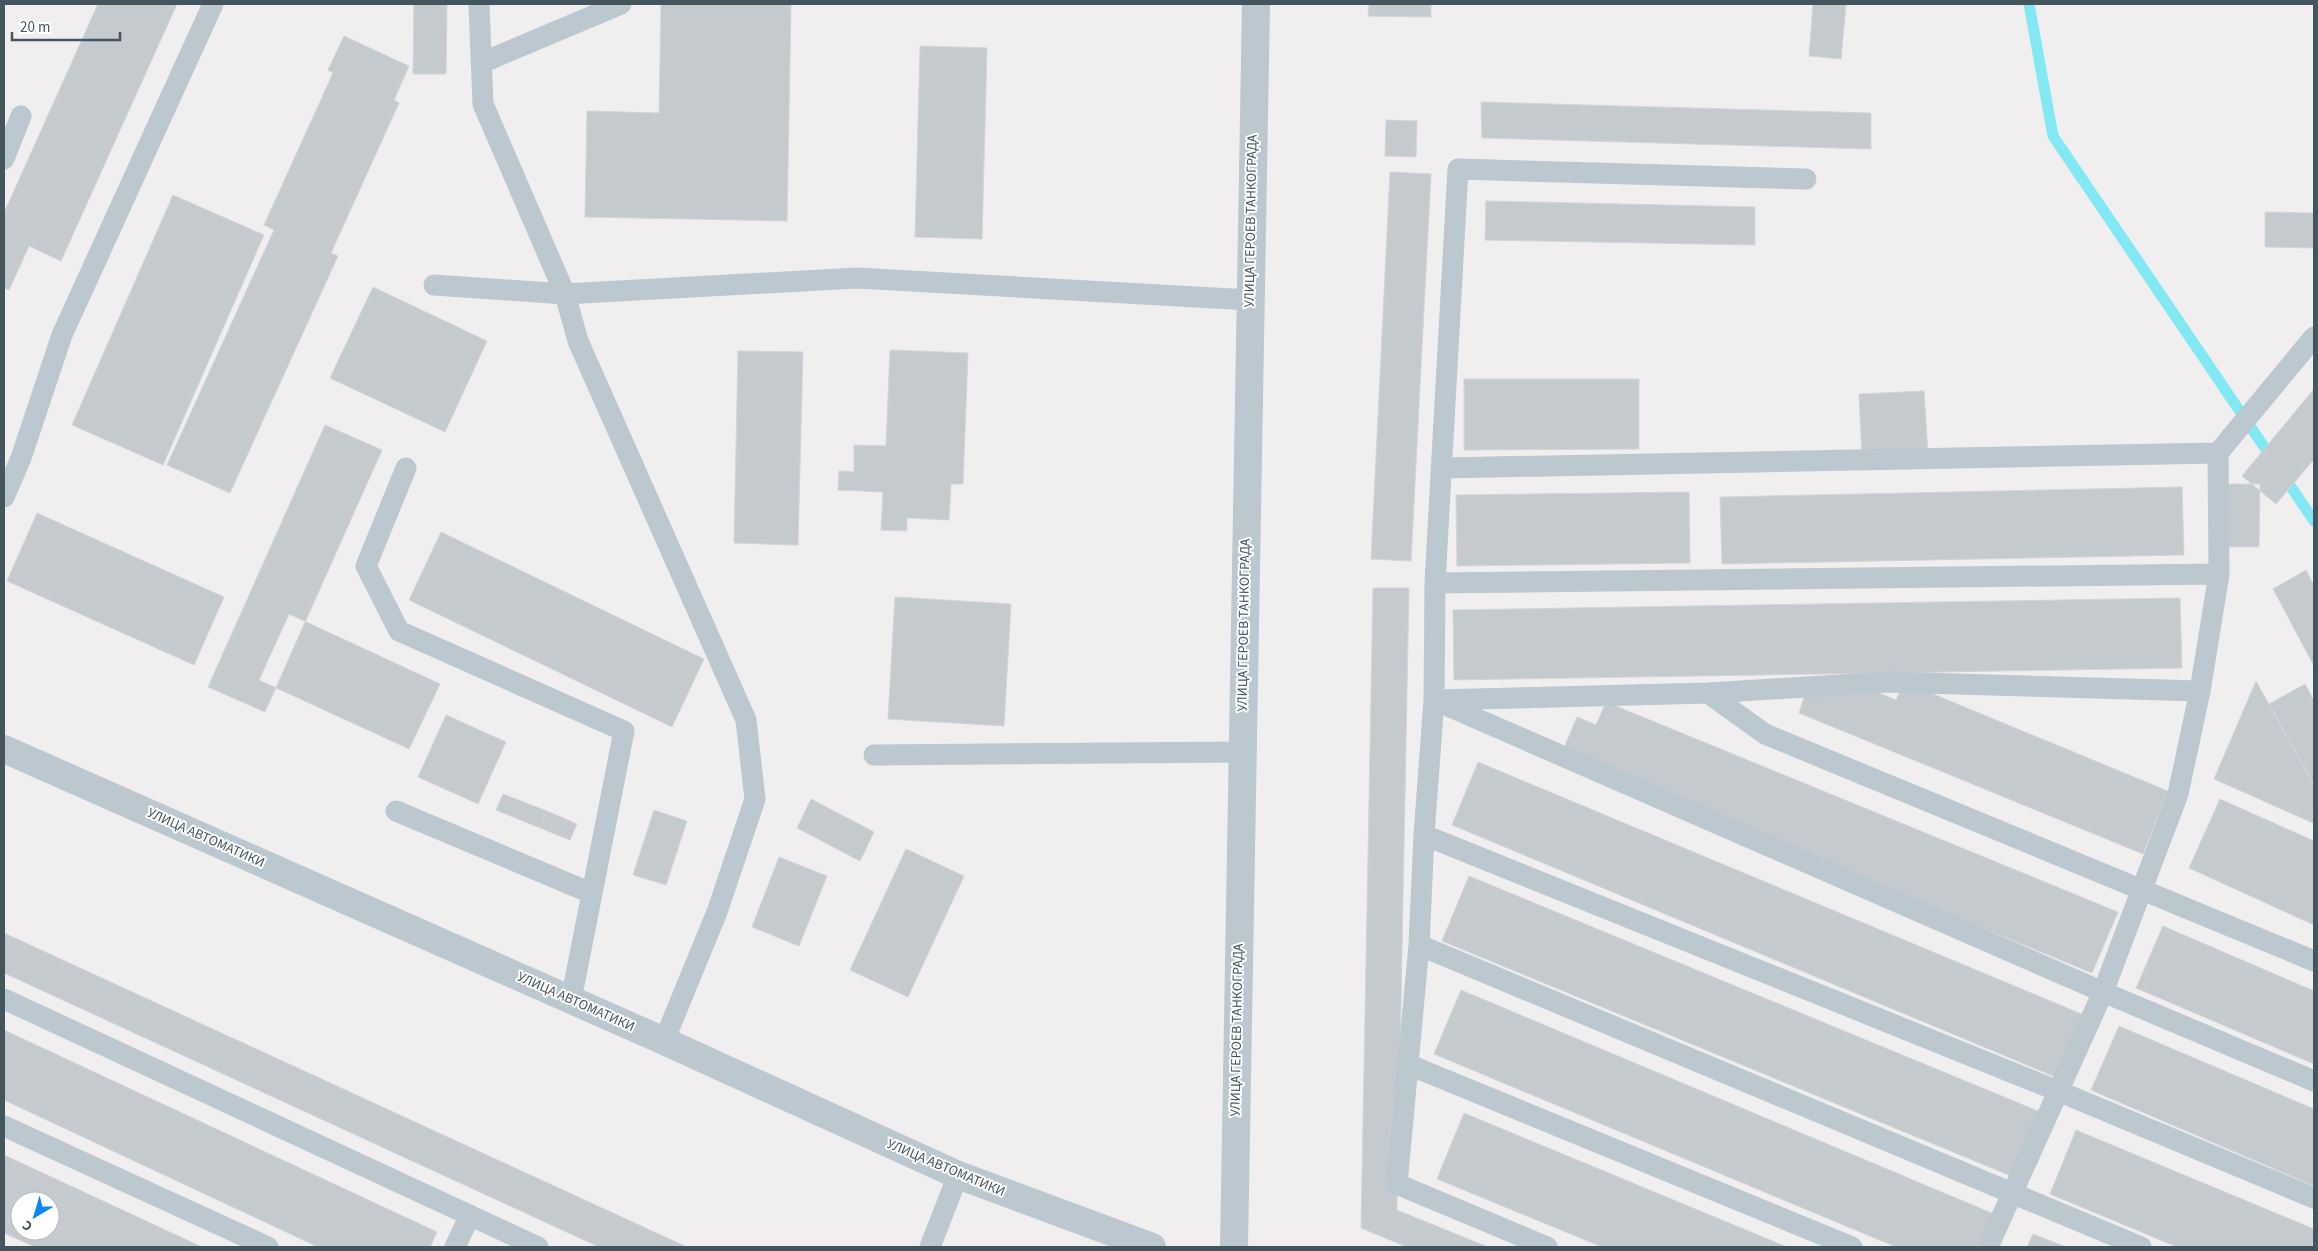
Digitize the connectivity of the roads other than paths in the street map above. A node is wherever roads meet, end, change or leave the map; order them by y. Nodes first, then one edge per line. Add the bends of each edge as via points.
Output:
1 (213, 4) edge
2 (479, 4) edge
3 (621, 4) edge
4 (1256, 4) edge
5 (481, 63) junction
6 (21, 116) dead end
7 (4, 159) edge
8 (1806, 179) dead end
9 (434, 285) dead end
10 (565, 294) junction
11 (1250, 300) junction
12 (2314, 336) edge
13 (2218, 453) junction
14 (406, 468) dead end
15 (1442, 468) junction
16 (4, 497) edge
17 (2219, 574) junction
18 (1435, 583) junction
19 (2200, 691) junction
20 (1708, 693) junction
21 (1434, 700) junction
22 (4, 749) edge
23 (1242, 752) junction
24 (874, 755) dead end
25 (396, 812) dead end
26 (1424, 835) junction
27 (2141, 891) junction
28 (591, 893) junction
29 (1420, 945) junction
30 (2314, 961) edge
31 (2103, 992) junction
32 (4, 999) edge
33 (571, 1000) junction
34 (664, 1041) junction
35 (1407, 1064) junction
36 (2314, 1081) edge
37 (2058, 1091) junction
38 (4, 1126) edge
39 (958, 1175) junction
40 (2011, 1193) junction
41 (2314, 1198) edge
42 (470, 1215) junction
43 (268, 1247) edge
44 (455, 1247) edge
45 (538, 1247) edge
46 (930, 1247) edge
47 (1152, 1247) edge
48 (1234, 1247) edge
49 (1547, 1247) edge
50 (1852, 1247) edge
51 (1988, 1247) edge
52 (2141, 1247) edge

1 - 16 lane via 62,336 21,458
2 - 5 lane
3 - 5 lane
4 - 11 street, УЛИЦА ГЕРОЕВ ТАНКОГРАДА
5 - 10 lane via 483,104
6 - 7 lane
8 - 15 lane via 1458,169
9 - 10 lane
10 - 11 lane via 857,278
10 - 34 lane via 578,341 746,720 755,799 717,912
11 - 23 street, УЛИЦА ГЕРОЕВ ТАНКОГРАДА
12 - 13 lane
13 - 15 lane
13 - 17 lane
14 - 28 lane via 366,566 399,631 624,731
15 - 18 lane
17 - 18 lane
17 - 19 lane
18 - 21 lane
19 - 20 lane via 1888,682
19 - 27 lane via 2178,794
20 - 21 lane
20 - 27 lane via 1765,734
21 - 26 lane
21 - 31 lane
22 - 33 street, УЛИЦА АВТОМАТИКИ
23 - 24 lane
23 - 48 street, УЛИЦА ГЕРОЕВ ТАНКОГРАДА
25 - 28 lane
26 - 29 lane
26 - 37 lane
27 - 30 lane
27 - 31 lane
28 - 33 lane
29 - 35 lane
29 - 40 lane
31 - 36 lane
31 - 37 lane
32 - 42 lane
33 - 34 street, УЛИЦА АВТОМАТИКИ
34 - 39 street, УЛИЦА АВТОМАТИКИ
35 - 49 lane via 1397,1184
35 - 50 lane
37 - 40 lane
37 - 41 lane
38 - 43 lane
39 - 46 lane
39 - 47 street, УЛИЦА АВТОМАТИКИ
40 - 51 lane
40 - 52 lane
42 - 44 lane
42 - 45 lane

